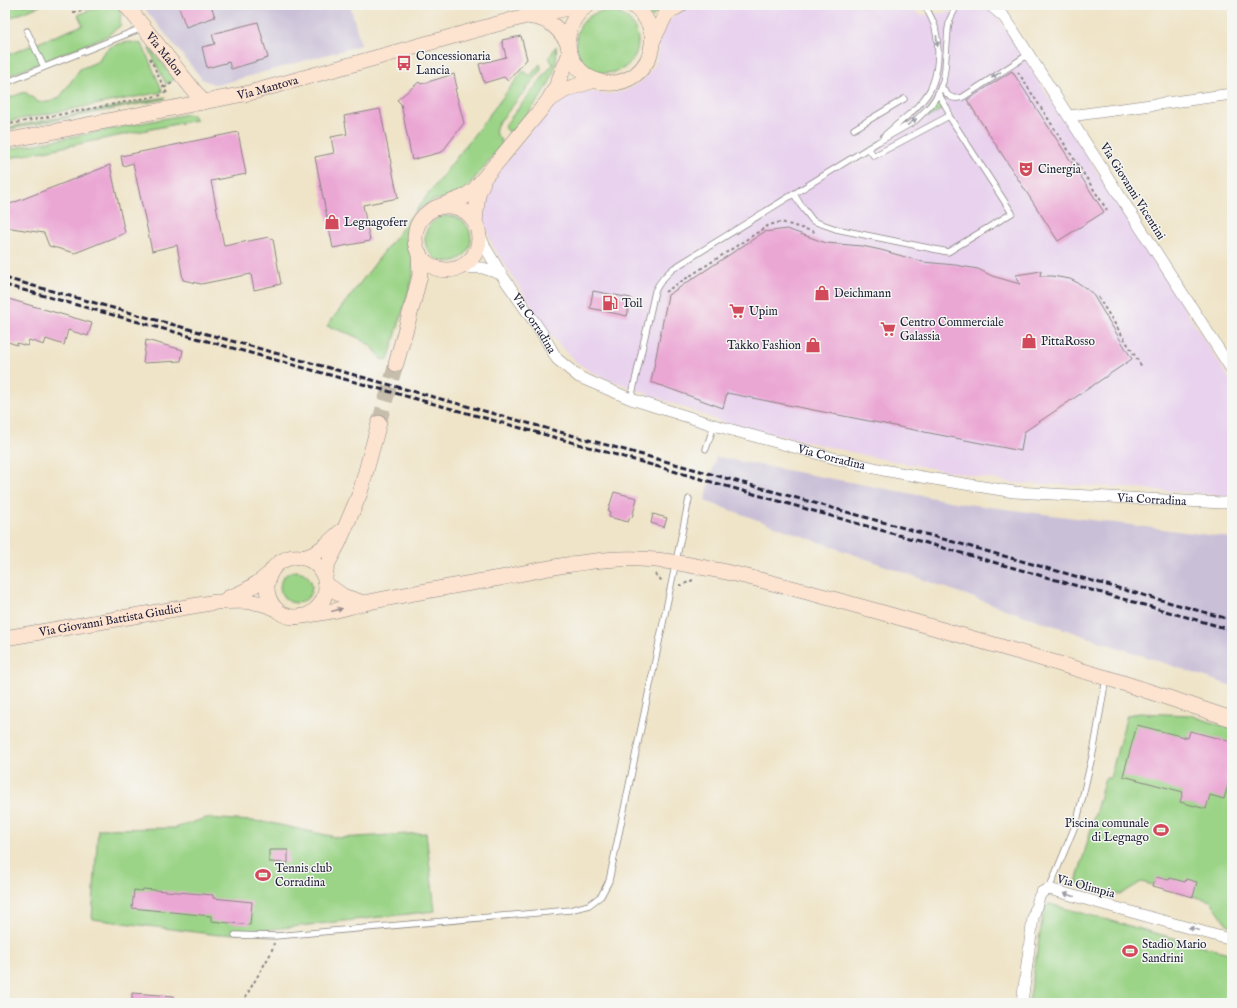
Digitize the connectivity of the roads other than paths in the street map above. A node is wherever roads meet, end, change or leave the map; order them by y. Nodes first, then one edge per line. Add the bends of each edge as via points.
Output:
1 (126, 5) edge
2 (587, 5) edge
3 (632, 5) edge
4 (680, 5) edge
5 (925, 5) edge
6 (957, 5) edge
7 (990, 5) edge
8 (1004, 5) edge
9 (526, 16) junction
10 (1011, 27) junction
11 (144, 28) junction
12 (27, 31) dead end
13 (652, 40) junction
14 (569, 48) junction
15 (1029, 54) junction
16 (44, 67) junction
17 (595, 80) junction
18 (5, 83) edge
19 (941, 86) junction
20 (938, 93) junction
21 (1232, 94) edge
22 (904, 99) dead end
23 (548, 101) junction
24 (203, 102) junction
25 (949, 116) junction
26 (1070, 116) junction
27 (854, 129) dead end
28 (5, 141) edge
29 (878, 142) junction
30 (868, 148) junction
31 (486, 176) junction
32 (794, 194) junction
33 (436, 208) junction
34 (477, 227) junction
35 (419, 253) junction
36 (454, 269) junction
37 (501, 274) junction
38 (413, 303) junction
39 (396, 364) tunnel mouth
40 (1232, 370) edge
41 (631, 400) junction
42 (379, 423) tunnel mouth
43 (714, 425) junction
44 (706, 450) dead end
45 (689, 499) dead end
46 (1229, 503) edge
47 (344, 529) junction
48 (303, 558) junction
49 (675, 562) junction
50 (269, 574) junction
51 (326, 580) junction
52 (216, 602) junction
53 (364, 603) junction
54 (275, 608) junction
55 (308, 615) junction
56 (5, 638) edge
57 (1106, 678) junction
58 (1232, 719) edge
59 (1049, 889) junction
60 (235, 935) dead end
61 (1232, 940) edge
62 (1022, 1003) edge

1 - 11 main road, Via Malon
2 - 9 main road, Via Mantova
2 - 14 main road, Via Mantova via 571,25 568,34
3 - 13 main road, Via Mantova via 646,18
4 - 13 main road, Via Mantova via 666,14
5 -> 29 lane via 935,26 938,45 936,72 930,90 917,106
6 - 19 lane via 949,24
7 - 10 street, Via Giovanni Vicentini
8 - 10 street, Via Giovanni Vicentini
9 - 14 main road, Via Mantova via 540,18 558,28
9 - 24 main road, Via Mantova via 249,93
10 - 15 street, Via Giovanni Vicentini
11 - 16 lane
11 - 24 main road, Via Malon
12 - 16 lane
13 - 17 main road, Via Mantova via 651,52 639,72 618,82 606,83
14 - 17 main road, Via Mantova via 579,69
14 - 23 main road via 556,87
15 -> 19 lane via 963,97 952,98
15 - 26 street, Via Giovanni Vicentini
16 - 18 lane
17 - 23 main road via 567,89
19 - 20 lane
20 - 25 lane
29 -> 20 lane via 915,121 930,106
21 - 26 street
22 - 27 lane
23 - 31 main road
24 - 28 main road, Via Mantova
25 - 30 lane via 874,156
25 - 32 lane via 1012,213 948,252 836,229 813,221
26 - 40 street, Via Giovanni Vicentini
29 - 30 lane
30 - 32 lane
31 - 33 main road via 464,197
31 - 34 main road via 478,194
32 - 41 lane via 674,268 660,281 655,291
33 - 34 main road via 444,206 462,210
33 - 35 main road via 419,222 416,232
34 - 36 main road via 479,243 476,253 469,261
34 - 37 street, Via Corradina
35 - 36 main road via 431,266
35 - 38 main road via 420,275
36 - 37 street via 483,268
36 - 38 main road via 438,273 427,282
37 - 41 street, Via Corradina via 538,326 557,359 579,377
38 - 39 main road
41 - 43 street, Via Corradina
42 - 47 main road, Via Giovanni Battista Giudici via 360,493
43 - 44 lane
43 - 46 street, Via Corradina via 883,470 1006,490
45 - 49 lane
47 - 48 main road, Via Giovanni Battista Giudici via 314,554
47 - 51 main road, Via Giovanni Battista Giudici via 327,565
48 - 50 main road, Via Giovanni Battista Giudici via 283,560
48 - 51 main road via 316,565
49 - 53 main road, Via Giovanni Battista Giudici via 619,559 567,565
49 - 57 main road, Via Giovanni Battista Giudici via 774,582
49 - 60 lane via 609,881 601,896 589,905 570,910 276,936
50 - 52 main road, Via Giovanni Battista Giudici via 256,586 239,595
50 - 54 main road via 268,596
51 - 53 main road via 343,596
51 - 55 main road, Via Giovanni Battista Giudici via 324,599 315,611
52 - 54 main road, Via Giovanni Battista Giudici via 260,602
52 - 56 main road, Via Giovanni Battista Giudici
55 -> 53 main road, Via Giovanni Battista Giudici
54 - 55 main road, Via Giovanni Battista Giudici via 287,616
57 - 58 main road, Via Giovanni Battista Giudici
57 - 59 lane via 1094,748 1077,821
61 -> 59 street, Via Olimpia
59 - 62 street, Via Olimpia via 1042,892 1039,897 1033,918

